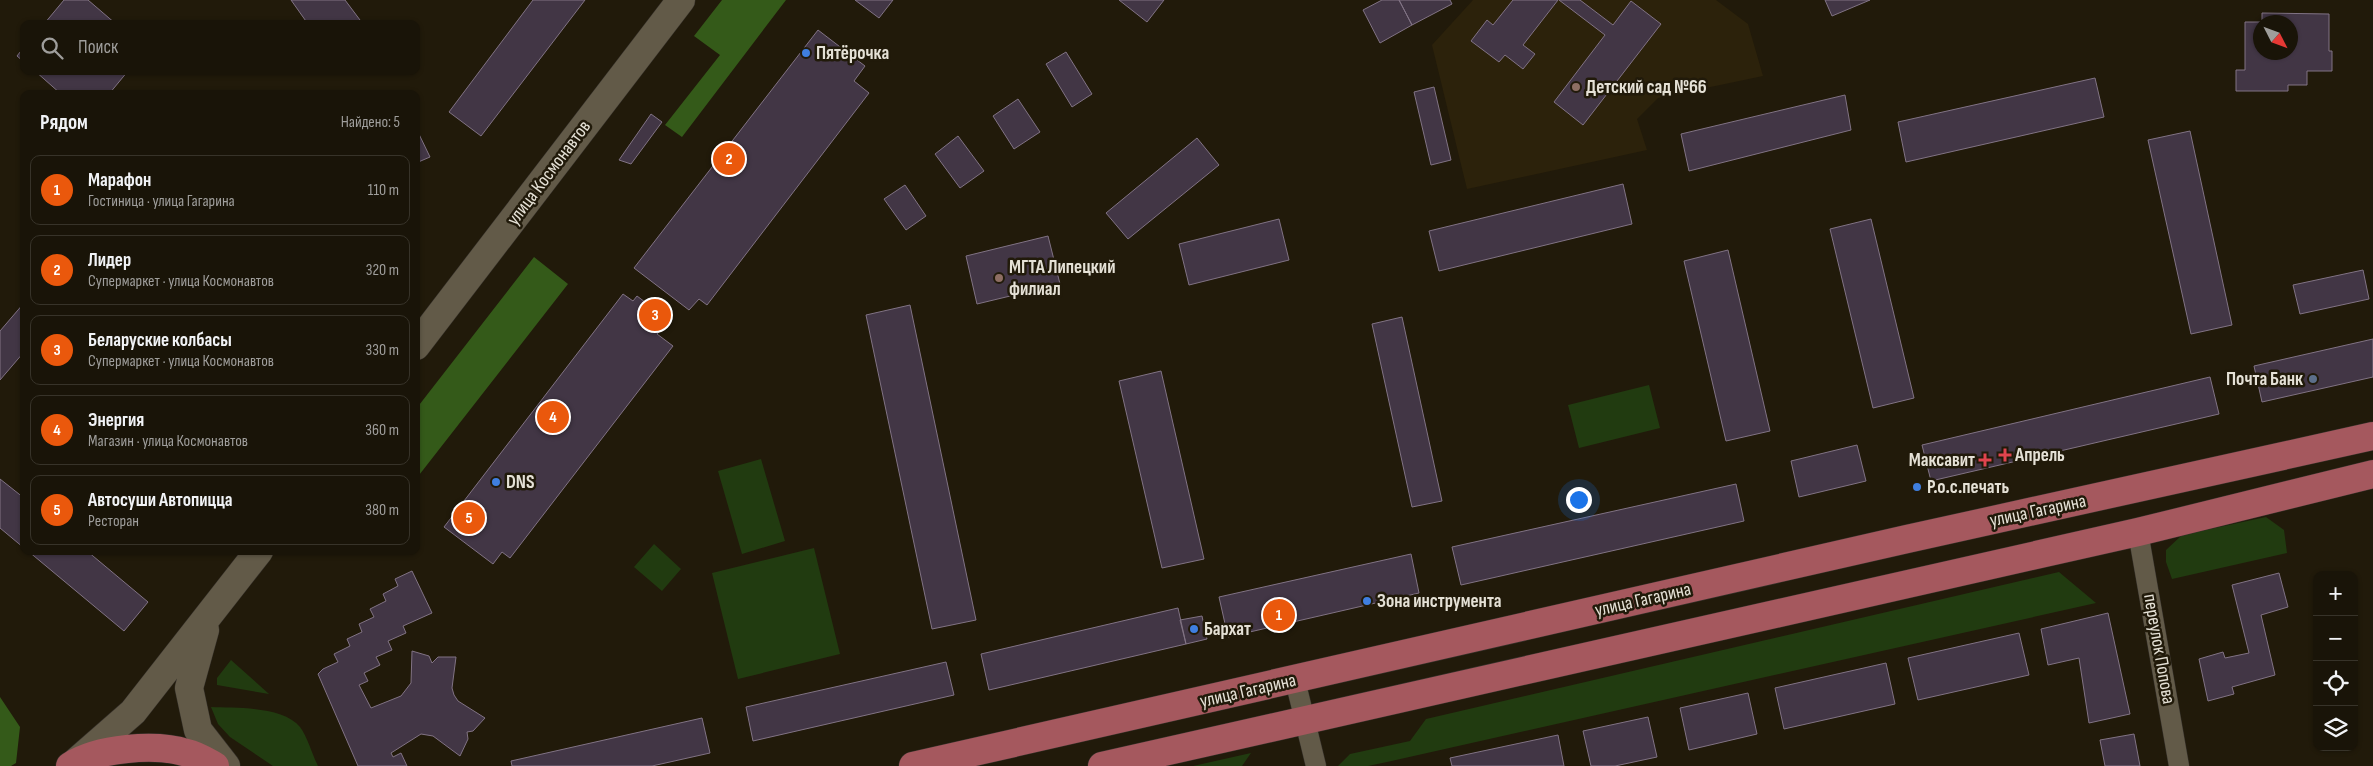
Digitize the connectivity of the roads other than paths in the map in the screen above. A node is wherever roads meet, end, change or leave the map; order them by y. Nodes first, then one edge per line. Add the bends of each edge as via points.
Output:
1 (681, 0) edge
2 (420, 341) edge
3 (2373, 436) edge
4 (2373, 474) edge
5 (2138, 532) junction
6 (257, 555) edge
7 (208, 619) junction
8 (1295, 680) junction
9 (1303, 721) junction
10 (74, 764) edge
11 (215, 766) edge
12 (226, 766) edge
13 (913, 766) edge
14 (1102, 766) edge
15 (1316, 766) edge
16 (2179, 766) edge

1 - 2 main road, улица Космонавтов
3 - 8 main road, улица Гагарина
4 - 5 main road
5 - 9 main road
5 - 16 street, переулок Попова
6 - 7 main road
7 - 10 main road via 133,712
7 - 12 main road via 189,688 198,730
8 - 9 street
8 - 13 main road, улица Гагарина
9 - 14 main road
9 - 15 street
10 - 11 main road via 109,752 138,748 186,752

